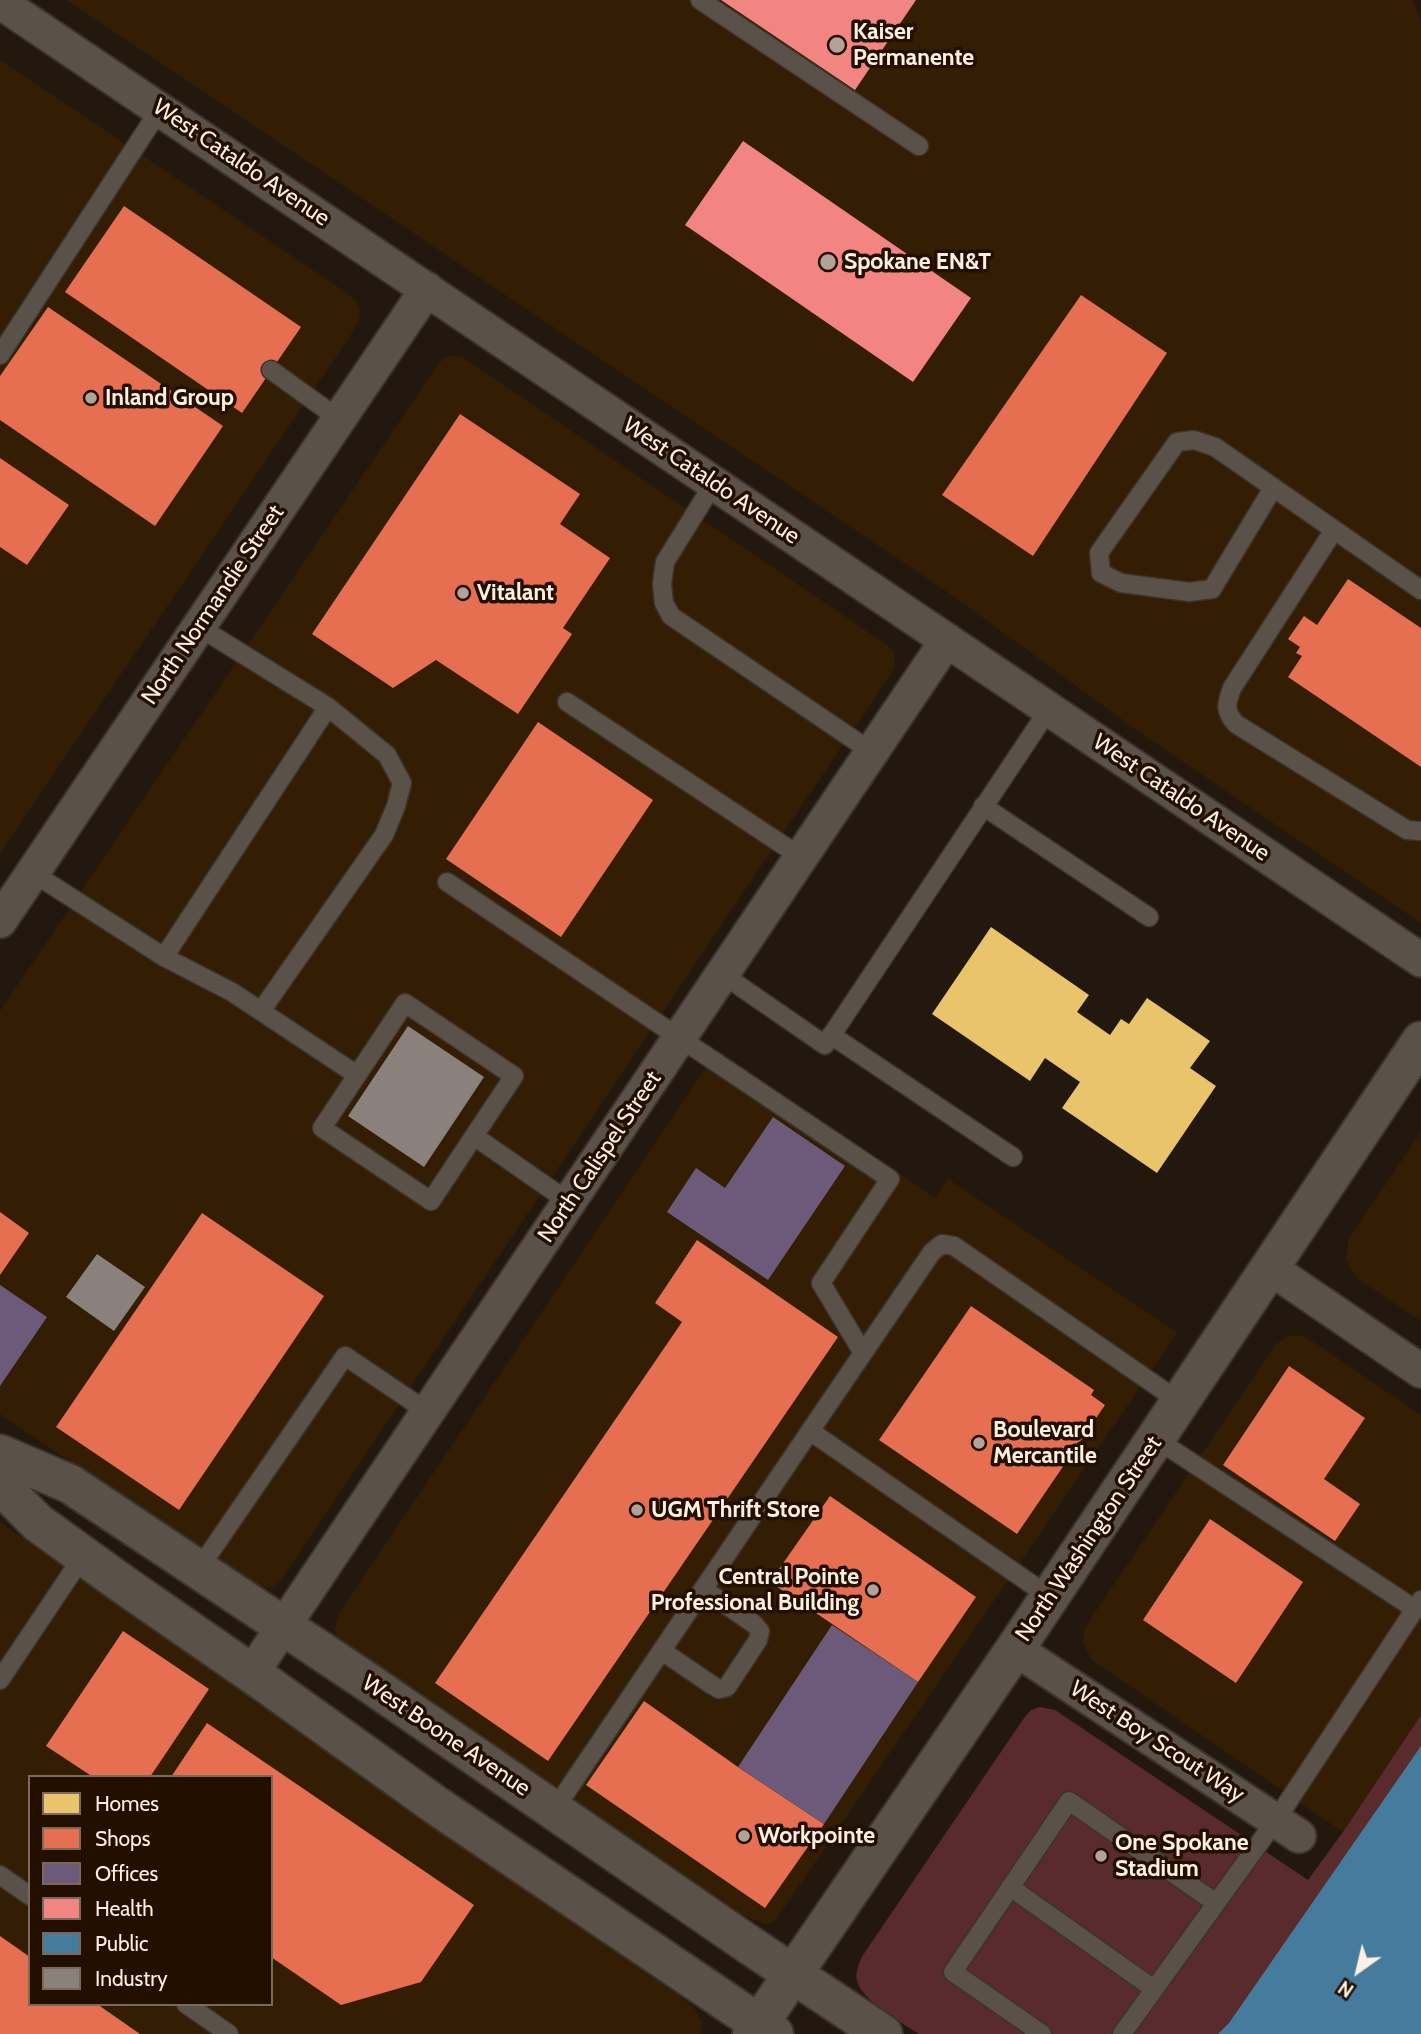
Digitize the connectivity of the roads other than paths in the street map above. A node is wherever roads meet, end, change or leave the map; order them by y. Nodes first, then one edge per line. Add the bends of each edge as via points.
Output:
1 (700, 0) edge
2 (0, 2) edge
3 (160, 109) junction
4 (919, 146) dead end
5 (427, 289) junction
6 (0, 355) edge
7 (271, 370) dead end
8 (340, 419) junction
9 (714, 482) junction
10 (1273, 488) junction
11 (1334, 530) junction
12 (1421, 590) edge
13 (199, 627) junction
14 (947, 640) junction
15 (567, 702) dead end
16 (328, 707) junction
17 (1049, 709) junction
18 (872, 751) junction
19 (983, 806) junction
20 (1421, 831) edge
21 (801, 857) junction
22 (33, 873) junction
23 (447, 882) dead end
24 (1149, 917) dead end
25 (0, 921) edge
26 (164, 957) junction
27 (1421, 960) edge
28 (722, 974) junction
29 (261, 1011) junction
30 (831, 1034) junction
31 (680, 1037) junction
32 (1421, 1041) edge
33 (357, 1075) junction
34 (474, 1136) junction
35 (1013, 1157) dead end
36 (569, 1202) junction
37 (1270, 1268) junction
38 (863, 1353) junction
39 (1421, 1371) edge
40 (1180, 1402) junction
41 (428, 1412) junction
42 (810, 1432) junction
43 (1156, 1439) junction
44 (0, 1454) edge
45 (0, 1485) edge
46 (83, 1556) junction
47 (198, 1570) junction
48 (703, 1589) junction
49 (1050, 1597) junction
50 (1418, 1605) edge
51 (284, 1627) junction
52 (1015, 1649) junction
53 (662, 1651) junction
54 (252, 1673) junction
55 (0, 1680) edge
56 (554, 1810) junction
57 (1287, 1828) junction
58 (0, 1875) edge
59 (1010, 1887) junction
60 (28, 1895) edge
61 (1216, 1903) junction
62 (794, 1975) junction
63 (1154, 1989) junction
64 (189, 2006) edge
65 (762, 2031) edge
66 (229, 2034) edge
67 (883, 2034) edge
68 (1042, 2034) edge
69 (1122, 2034) edge

1 - 4 lane
2 - 3 street, West Cataldo Avenue
3 - 5 street, West Cataldo Avenue
3 - 6 lane
5 - 8 street, North Normandie Street
5 - 9 street, West Cataldo Avenue
7 - 8 lane
8 - 13 street, North Normandie Street
9 - 14 street, West Cataldo Avenue
9 - 18 lane via 665,562 664,603 671,616
10 - 10 lane via 1215,447 1194,440 1177,442 1099,553 1101,573 1121,583 1189,592 1212,589
10 - 11 lane
11 - 12 lane
11 - 20 lane via 1231,688 1227,714 1236,724 1407,830
13 - 16 lane
13 - 22 street, North Normandie Street
14 - 17 street, West Cataldo Avenue
14 - 18 street, North Calispel Street
15 - 21 lane
16 - 26 lane
16 - 29 lane via 387,755 402,783 397,806 384,835
17 - 19 lane
17 - 27 street, West Cataldo Avenue
18 - 21 street, North Calispel Street
19 - 24 lane
19 - 30 lane
21 - 28 street, North Calispel Street
22 - 25 street, North Normandie Street
22 - 26 lane
23 - 31 lane
26 - 29 lane
28 - 30 lane via 825,1045
28 - 31 street, North Calispel Street
29 - 33 lane
30 - 35 lane
31 - 36 street, North Calispel Street
31 - 38 lane via 890,1179 821,1283
32 - 37 street, North Washington Street
33 - 34 lane via 322,1128 431,1201
33 - 34 lane via 405,1003 514,1076
34 - 36 lane
36 - 41 street, North Calispel Street
37 - 39 street
37 - 40 street, North Washington Street
38 - 40 lane via 942,1244 954,1246
38 - 42 lane
40 - 43 street, North Washington Street
41 - 47 lane via 345,1356
41 - 51 street, North Calispel Street
42 - 48 lane
42 - 49 lane
43 - 49 street, North Washington Street
43 - 50 lane
44 - 47 street, West Boone Avenue via 70,1484
45 - 46 street via 38,1523
46 - 54 street
46 - 55 lane
47 - 51 street, West Boone Avenue
48 - 53 lane
48 - 53 lane via 760,1631 727,1687 719,1689
49 - 52 street, North Washington Street
50 - 57 lane
51 - 54 street, North Calispel Street
51 - 56 street, West Boone Avenue
52 - 57 street, West Boy Scout Way
52 - 62 street, North Washington Street
53 - 56 lane
54 - 65 street
56 - 62 street, West Boone Avenue
57 - 61 lane
58 - 60 lane
59 - 61 lane via 1069,1801
59 - 63 lane
59 - 68 lane via 953,1972
61 - 63 lane
62 - 65 street, North Washington Street
62 - 67 street, West Boone Avenue
63 - 69 lane
64 - 66 lane

